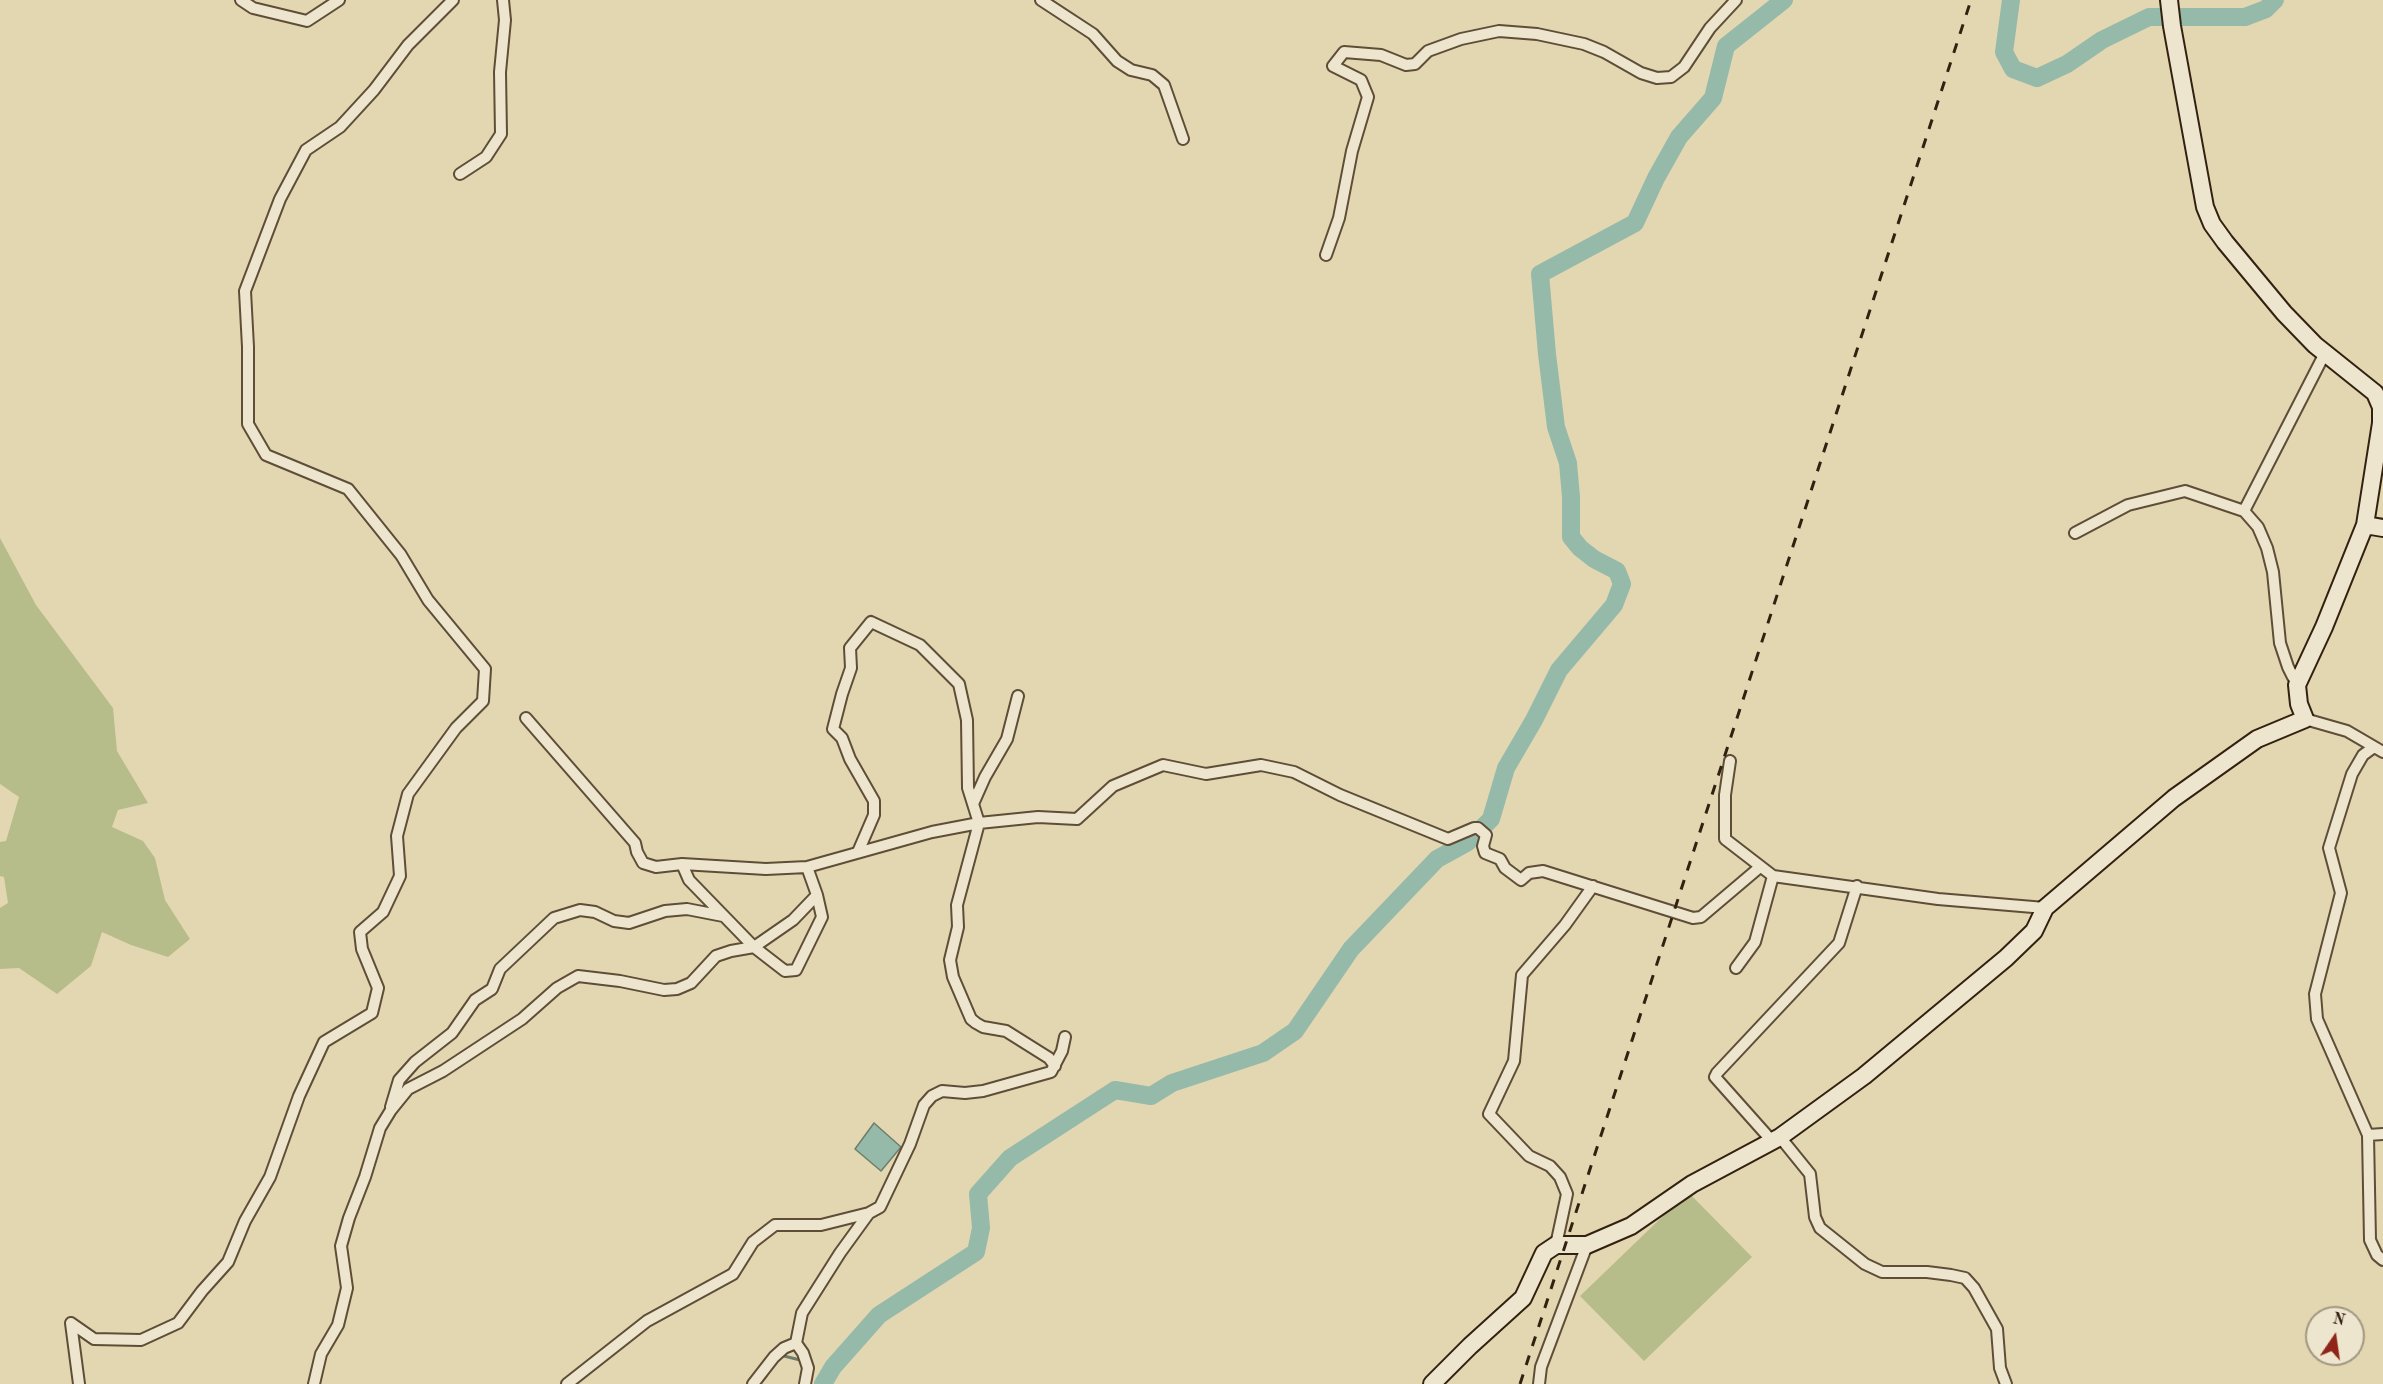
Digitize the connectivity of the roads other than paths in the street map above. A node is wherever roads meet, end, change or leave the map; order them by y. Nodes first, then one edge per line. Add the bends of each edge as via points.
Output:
1 (241, 0) edge
2 (339, 0) edge
3 (453, 0) edge
4 (503, 0) edge
5 (1041, 0) edge
6 (1736, 0) edge
7 (2170, 4) edge
8 (1183, 139) dead end
9 (460, 174) dead end
10 (1326, 255) dead end
11 (2325, 353) junction
12 (2244, 511) junction
13 (2364, 525) junction
14 (2383, 528) edge
15 (2075, 533) dead end
16 (2300, 680) junction
17 (1018, 696) dead end
18 (526, 718) dead end
19 (2305, 719) junction
20 (2379, 749) edge
21 (1730, 761) dead end
22 (973, 804) junction
23 (979, 823) junction
24 (858, 852) junction
25 (681, 864) junction
26 (807, 867) junction
27 (1760, 867) junction
28 (1773, 876) junction
29 (1593, 886) junction
30 (1857, 886) junction
31 (817, 895) junction
32 (2045, 908) junction
33 (723, 916) junction
34 (754, 947) junction
35 (1736, 968) dead end
36 (1065, 1037) dead end
37 (1055, 1066) junction
38 (391, 1110) junction
39 (2367, 1134) junction
40 (2383, 1134) edge
41 (1776, 1139) junction
42 (869, 1213) junction
43 (1556, 1245) junction
44 (1587, 1245) junction
45 (2383, 1260) edge
46 (796, 1343) junction
47 (79, 1384) edge
48 (314, 1384) edge
49 (567, 1384) edge
50 (753, 1384) edge
51 (805, 1384) edge
52 (1432, 1384) edge
53 (1539, 1384) edge
54 (2006, 1384) edge

1 - 2 street via 253,8 307,21
3 - 47 street via 408,45 340,127 306,150 280,200 244,291 248,424 266,455 348,489 401,555 428,600 485,669 483,701 456,728 408,794 397,836 400,876 383,912 360,932 362,949 378,988 372,1013 324,1042 299,1096 270,1177 228,1262 178,1323 141,1340 94,1339 71,1323
4 - 9 street via 501,134 486,157
5 - 8 street via 1093,34 1117,61 1131,70 1152,75 1164,85
6 - 10 street via 1710,28 1684,67 1671,77 1641,73 1584,44 1499,31 1428,51 1415,64 1344,52 1333,66 1361,80 1368,97 1339,218
7 - 11 street via 2205,207 2212,224 2284,313
11 - 12 street
11 - 13 street via 2375,393 2381,407
12 - 15 street via 2185,491 2128,505
12 - 16 street via 2258,527 2267,548 2280,643 2293,677
13 - 14 street
13 - 16 street
16 - 19 street via 2299,704
17 - 22 street via 1007,739
18 - 25 street via 635,843 643,863 656,867
19 - 20 street via 2347,731
19 - 32 street via 2257,740 2174,798
20 - 39 street via 2363,755 2352,774 2329,848 2341,893 2315,994 2316,1019
21 - 27 street via 1725,839
22 - 23 street
22 - 24 street via 968,788 967,720 959,684 920,645 872,622 850,648 851,668 833,729 842,738 874,801 874,815
23 - 24 street
23 - 29 street via 1038,817 1077,819 1113,786 1163,765 1206,774 1261,765 1294,772 1446,838 1474,828 1481,831 1486,837 1482,846 1485,853 1500,859 1504,868 1521,880 1529,873 1543,871
23 - 37 street via 957,905 958,927 950,960 953,977 970,1018 983,1027 1006,1031 1049,1058
24 - 26 street
25 - 26 street
25 - 33 street via 689,880
26 - 31 street
27 - 28 street
27 - 29 street via 1701,916 1693,918
28 - 30 street
28 - 35 street via 1755,942
29 - 43 street via 1522,975 1514,1061 1490,1114 1530,1156 1550,1166 1560,1177 1567,1194
30 - 32 street via 1938,899
30 - 41 street via 1839,943 1715,1077
31 - 34 street via 794,920
31 - 34 street via 822,917 796,970 786,971
32 - 41 street via 2034,931 2006,958 1864,1076
33 - 34 street
33 - 38 street via 687,909 665,911 629,923 580,910 554,918 500,969 492,989 475,1000 452,1033 399,1080
34 - 38 street via 716,956 691,983 677,989 578,976 557,988 522,1019 408,1089
36 - 37 street
37 - 42 street via 1051,1072 1028,1080 983,1091 942,1091 932,1096 924,1106 880,1207
38 - 48 street via 380,1128 341,1246 347,1288 338,1325 321,1354
39 - 40 street
39 - 45 street via 2370,1240
41 - 44 street via 1692,1184 1631,1226
41 - 54 street via 1810,1174 1820,1228 1865,1264 1882,1272 1927,1272 1965,1278 1997,1329 2000,1368
42 - 46 street via 802,1313
42 - 49 street via 821,1225 775,1225 753,1242 733,1274 647,1321
43 - 44 street
43 - 52 street via 1544,1253 1523,1298
44 - 53 street via 1541,1367
46 - 50 street via 774,1357
46 - 51 street via 808,1368

